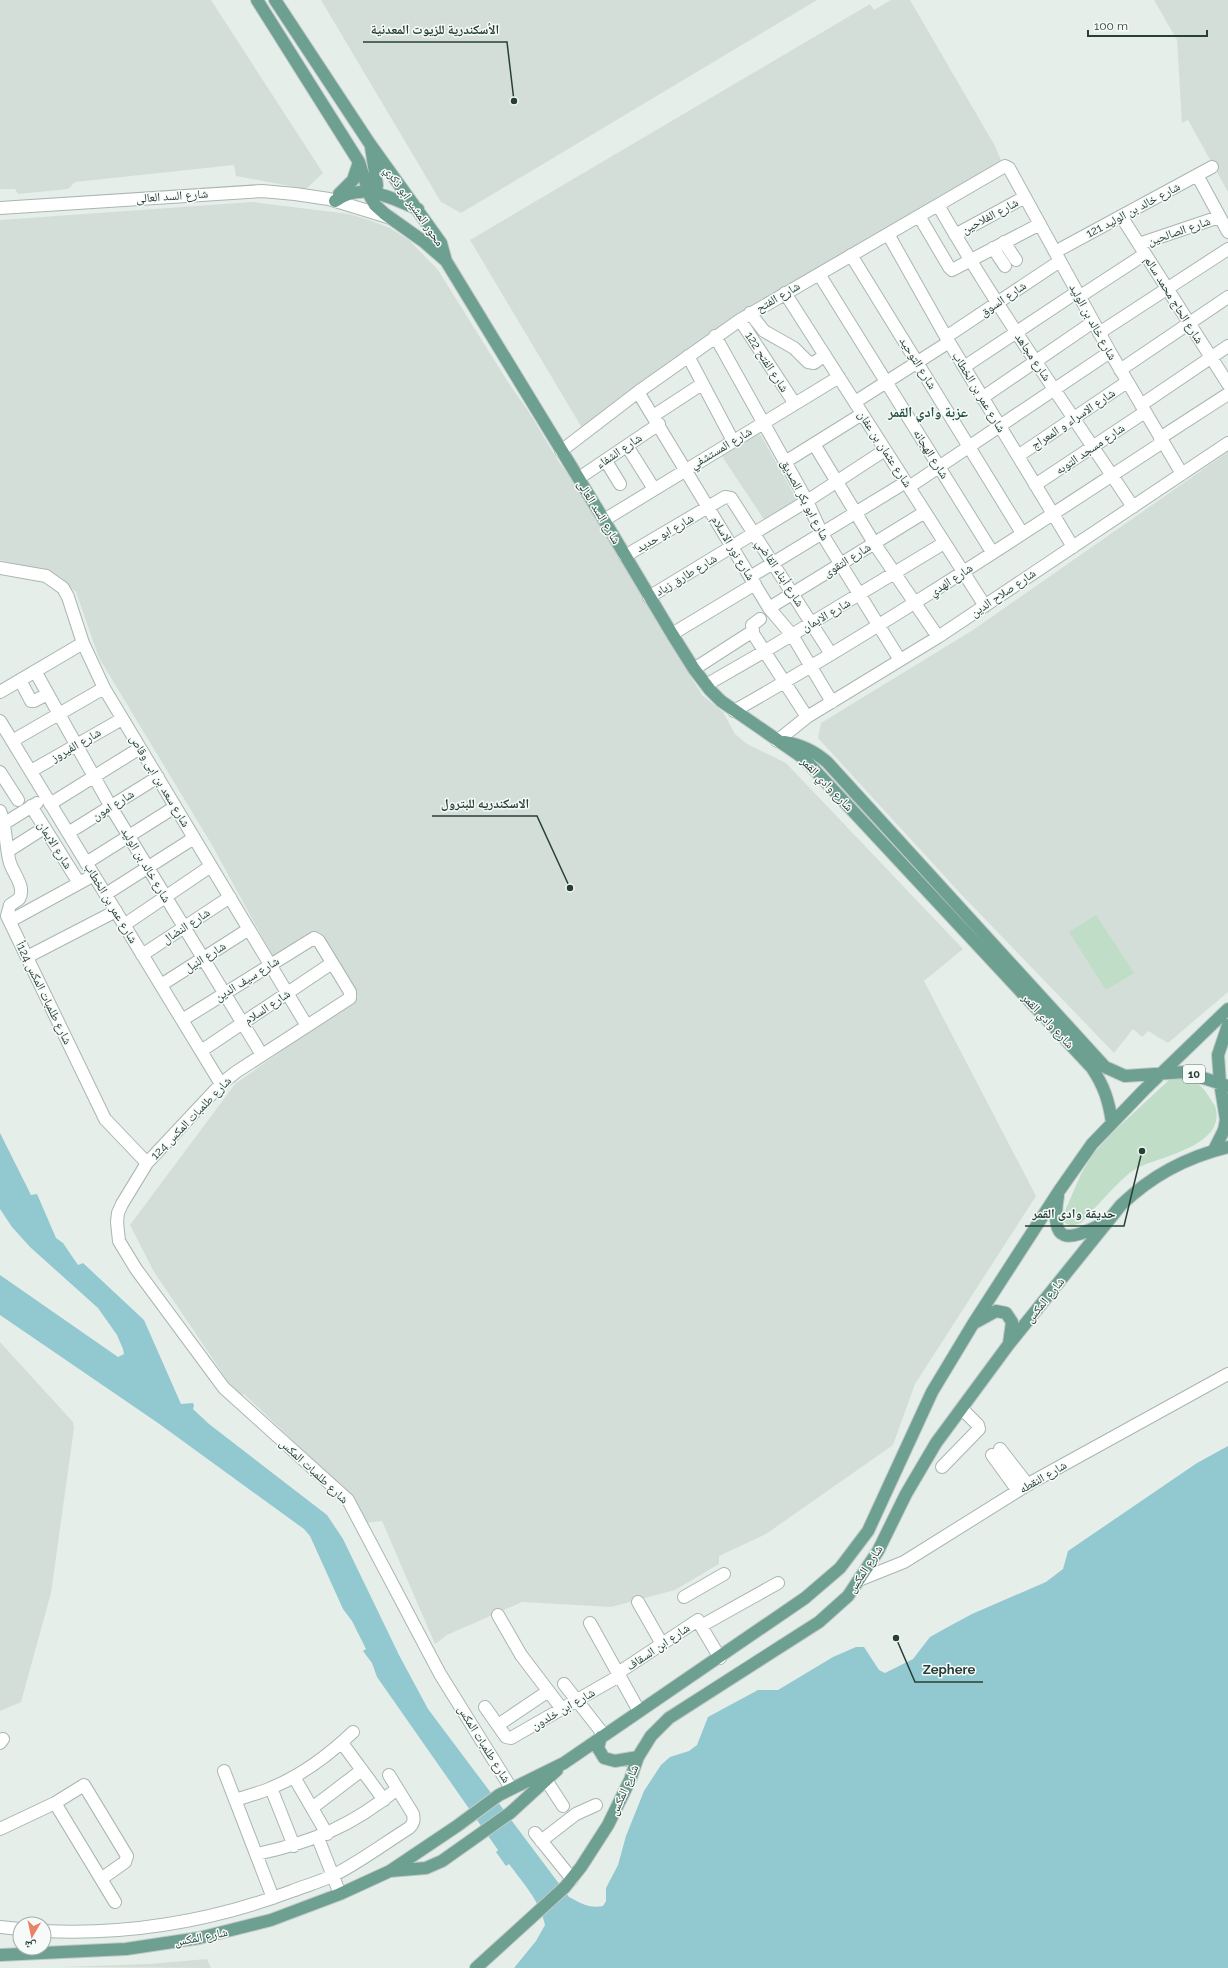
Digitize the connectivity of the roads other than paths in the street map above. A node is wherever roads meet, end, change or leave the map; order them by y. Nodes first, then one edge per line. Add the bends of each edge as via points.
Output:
1 (257, 0) edge
2 (275, 0) edge
3 (370, 144) junction
4 (359, 162) junction
5 (1212, 167) dead end
6 (1009, 168) joint
7 (1197, 175) junction
8 (372, 195) junction
9 (1025, 198) junction
10 (336, 201) junction
11 (938, 205) junction
12 (0, 208) edge
13 (418, 209) junction
14 (919, 216) junction
15 (1121, 216) junction
16 (1219, 217) junction
17 (391, 218) junction
18 (1040, 224) junction
19 (1228, 232) edge
20 (888, 234) junction
21 (955, 235) junction
22 (1004, 242) junction
23 (993, 248) junction
24 (1142, 249) junction
25 (1228, 249) edge
26 (851, 255) junction
27 (1057, 256) junction
28 (1016, 260) dead end
29 (446, 261) junction
30 (970, 261) junction
31 (1005, 266) dead end
32 (819, 274) junction
33 (1167, 289) junction
34 (785, 293) junction
35 (1078, 295) junction
36 (1228, 296) edge
37 (997, 303) junction
38 (750, 313) junction
39 (740, 320) junction
40 (1189, 323) junction
41 (1096, 328) junction
42 (764, 331) junction
43 (1017, 332) junction
44 (715, 336) junction
45 (752, 339) junction
46 (947, 340) junction
47 (1228, 346) edge
48 (1110, 352) junction
49 (825, 355) junction
50 (688, 356) junction
51 (1211, 358) junction
52 (1036, 361) junction
53 (917, 362) junction
54 (964, 367) junction
55 (1120, 370) junction
56 (839, 377) junction
57 (886, 382) junction
58 (1127, 382) junction
59 (702, 384) junction
60 (1228, 384) edge
61 (1055, 389) junction
62 (638, 392) junction
63 (1228, 394) edge
64 (982, 398) junction
65 (855, 402) junction
66 (795, 404) junction
67 (1143, 408) junction
68 (862, 414) junction
69 (1074, 418) junction
70 (656, 420) junction
71 (763, 423) junction
72 (999, 426) junction
73 (1162, 440) junction
74 (733, 441) junction
75 (1228, 443) edge
76 (814, 444) junction
77 (627, 446) junction
78 (969, 446) junction
79 (1093, 447) junction
80 (885, 450) junction
81 (561, 451) junction
82 (1018, 456) junction
83 (606, 460) junction
84 (785, 462) junction
85 (938, 466) junction
86 (687, 469) junction
87 (1182, 474) junction
88 (1112, 475) junction
89 (579, 478) junction
90 (836, 482) junction
91 (620, 484) dead end
92 (907, 485) junction
93 (1035, 485) junction
94 (654, 489) junction
95 (807, 501) junction
96 (709, 507) junction
97 (1133, 507) junction
98 (925, 512) junction
99 (855, 513) junction
100 (1052, 514) junction
101 (604, 520) junction
102 (1022, 532) junction
103 (754, 533) junction
104 (822, 534) junction
105 (874, 543) junction
106 (944, 543) junction
107 (732, 546) junction
108 (1073, 547) junction
109 (992, 552) junction
110 (625, 556) junction
111 (773, 563) junction
112 (840, 564) junction
113 (0, 568) edge
114 (963, 572) junction
115 (894, 573) junction
116 (753, 580) junction
117 (793, 593) junction
118 (859, 595) junction
119 (649, 597) junction
120 (915, 603) junction
121 (984, 606) junction
122 (769, 608) junction
123 (760, 619) dead end
124 (813, 622) junction
125 (878, 626) junction
126 (752, 632) junction
127 (672, 634) junction
128 (792, 635) junction
129 (938, 637) junction
130 (83, 643) junction
131 (765, 651) junction
132 (831, 654) junction
133 (900, 660) junction
134 (811, 666) junction
135 (694, 669) junction
136 (35, 671) junction
137 (20, 680) junction
138 (784, 682) junction
139 (706, 685) junction
140 (104, 688) junction
141 (0, 692) edge
142 (48, 694) junction
143 (832, 702) junction
144 (734, 710) junction
145 (60, 714) junction
146 (807, 717) junction
147 (122, 719) junction
148 (0, 721) edge
149 (12, 741) junction
150 (777, 741) junction
151 (77, 744) junction
152 (140, 748) junction
153 (31, 771) junction
154 (94, 776) junction
155 (2, 777) edge
156 (158, 777) junction
157 (18, 800) dead end
158 (48, 800) junction
159 (31, 806) junction
160 (111, 807) junction
161 (175, 807) junction
162 (0, 811) edge
163 (5, 823) junction
164 (44, 828) junction
165 (68, 833) junction
166 (128, 836) junction
167 (194, 838) junction
168 (8, 851) junction
169 (86, 862) junction
170 (211, 866) junction
171 (148, 867) junction
172 (94, 875) junction
173 (79, 883) junction
174 (106, 894) junction
175 (166, 897) junction
176 (230, 897) junction
177 (116, 911) junction
178 (10, 921) junction
179 (124, 925) junction
180 (184, 927) junction
181 (249, 929) junction
182 (142, 954) junction
183 (27, 957) junction
184 (203, 958) junction
185 (270, 964) junction
186 (332, 964) junction
187 (161, 985) junction
188 (224, 993) junction
189 (288, 993) junction
190 (1228, 1009) edge
191 (182, 1020) junction
192 (243, 1023) junction
193 (307, 1026) junction
194 (1228, 1026) edge
195 (201, 1051) junction
196 (262, 1055) junction
197 (1159, 1075) junction
198 (221, 1084) junction
199 (1224, 1084) edge
200 (1112, 1122) junction
201 (1228, 1146) edge
202 (1214, 1150) junction
203 (147, 1163) junction
204 (1059, 1191) junction
205 (1107, 1222) junction
206 (119, 1241) joint
207 (973, 1324) junction
208 (1009, 1344) junction
209 (1228, 1374) edge
210 (962, 1409) junction
211 (996, 1452) dead end
212 (942, 1467) dead end
213 (1023, 1488) junction
214 (724, 1574) dead end
215 (859, 1580) junction
216 (778, 1583) dead end
217 (684, 1597) dead end
218 (638, 1602) dead end
219 (498, 1615) dead end
220 (590, 1623) dead end
221 (700, 1623) junction
222 (662, 1644) junction
223 (720, 1658) junction
224 (618, 1675) junction
225 (564, 1684) dead end
226 (547, 1692) junction
227 (577, 1701) junction
228 (485, 1707) dead end
229 (562, 1710) junction
230 (639, 1712) junction
231 (498, 1725) junction
232 (353, 1732) dead end
233 (603, 1736) junction
234 (342, 1743) junction
235 (638, 1757) junction
236 (564, 1763) junction
237 (362, 1770) junction
238 (224, 1771) dead end
239 (388, 1776) dead end
240 (294, 1777) junction
241 (546, 1780) junction
242 (271, 1788) junction
243 (512, 1788) junction
244 (397, 1789) junction
245 (236, 1800) junction
246 (384, 1800) junction
247 (55, 1803) junction
248 (596, 1805) dead end
249 (563, 1806) dead end
250 (312, 1808) junction
251 (0, 1829) edge
252 (322, 1836) junction
253 (294, 1846) junction
254 (257, 1854) junction
255 (390, 1871) junction
256 (332, 1876) junction
257 (101, 1879) junction
258 (568, 1883) junction
259 (340, 1894) junction
260 (273, 1898) junction
261 (115, 1902) dead end
262 (0, 1927) edge
263 (12, 1928) edge
264 (52, 1931) edge
265 (0, 1955) edge
266 (476, 1968) edge

1 - 4 main road, محور المشير ابو ذكري
2 - 3 main road, محور المشير ابو ذكري
3 - 8 main road via 378,185
3 - 13 main road, محور المشير ابو ذكري
4 - 8 main road, محور المشير ابو ذكري
4 - 10 main road via 356,175
5 - 7 street, شارع خالد بن الوليد 121
6 - 9 street, شارع خالد بن الوليد
6 - 11 street, شارع الفتح via 1003,167
7 - 15 street, شارع خالد بن الوليد 121
7 - 16 street
8 - 10 main road via 350,192
8 - 13 main road
8 - 17 main road, محور المشير ابو ذكري via 380,210
9 - 18 street, شارع خالد بن الوليد
9 - 21 street, شارع الفلاحين
10 - 12 street, شارع السد العالى via 295,194 246,191
10 - 17 street, شارع السد العالى
11 - 14 street, شارع الفتح
11 - 21 street, شارع مجاهد
13 - 29 main road, محور المشير ابو ذكري via 441,243
14 - 20 street, شارع الفتح
14 - 30 street via 950,269
15 - 24 street, شارع الحاج محمد سالم
15 - 27 street, شارع خالد بن الوليد 121
16 - 19 street
16 - 24 street, شارع الصالحين
17 - 29 main road, محور المشير ابو ذكري
18 - 22 street
18 - 27 street, شارع خالد بن الوليد
20 - 26 street, شارع الفتح
20 - 46 street, شارع عمر بن الخطاب
21 - 30 street, شارع مجاهد
22 - 23 street
22 - 28 street
23 - 30 street
23 - 31 street
24 - 33 street, شارع الحاج محمد سالم
24 - 35 street, شارع الصالحين
25 - 33 street
26 - 32 street, شارع الفتح
26 - 53 street, شارع التوحيد
27 - 35 street, شارع خالد بن الوليد
27 - 37 street, شارع السوق
29 - 81 main road, شارع السد العالى
30 - 37 street, شارع مجاهد
32 - 34 street, شارع الفتح
32 - 57 street, شارع الهجانه
33 - 40 street, شارع الحاج محمد سالم
33 - 41 street
34 - 38 street, شارع الفتح
34 - 49 street, شارع عثمان بن عفان
35 - 41 street, شارع خالد بن الوليد
35 - 43 street, شارع الصالحين
36 - 40 street
37 - 43 street, شارع مجاهد
37 - 46 street, شارع السوق
38 - 39 street, شارع الفتح
38 - 42 street
39 - 44 street, شارع الفتح
39 - 45 street, شارع الفتح 122
40 - 51 street, شارع الحاج محمد سالم
40 - 55 street
41 - 48 street, شارع خالد بن الوليد
41 - 52 street
42 - 45 street
42 - 49 street via 794,348 810,363
43 - 52 street, شارع مجاهد
43 - 54 street, شارع الصالحين
44 - 50 street, شارع الفتح
44 - 71 street, شارع ابو بكر الصديق
45 - 66 street, شارع الفتح 122
46 - 53 street, شارع السوق
46 - 54 street, شارع عمر بن الخطاب
47 - 51 street, شارع مسجد التوبه
48 - 55 street, شارع خالد بن الوليد
48 - 61 street
49 - 56 street, شارع عثمان بن عفان
50 - 59 street
50 - 62 street, شارع الفتح
51 - 60 street, شارع الحاج محمد سالم
51 - 67 street, شارع مسجد التوبه
52 - 61 street, شارع مجاهد
52 - 64 street
53 - 57 street, شارع السوق
53 - 78 street, شارع التوحيد
54 - 64 street, شارع عمر بن الخطاب
55 - 58 street, شارع خالد بن الوليد
56 - 65 street, شارع عثمان بن عفان
56 - 66 street, شارع المستشفي
57 - 65 street, شارع السوق
57 - 85 street, شارع الهجانه
58 - 67 street, شارع خالد بن الوليد
58 - 69 street, شارع الاسراء و المعراج
59 - 70 street, شارع الشفاء
59 - 74 street
61 - 69 street, شارع مجاهد
61 - 72 street
62 - 70 street, شارع نور الاسلام
62 - 81 street, شارع الفتح
63 - 73 street, شارع الهدي
64 - 72 street, شارع عمر بن الخطاب
65 - 68 street, شارع عثمان بن عفان
66 - 71 street, شارع المستشفي
67 - 73 street, شارع خالد بن الوليد
67 - 79 street, شارع مسجد التوبه
68 - 76 street
68 - 80 street, شارع عثمان بن عفان
69 - 79 street, شارع مجاهد
69 - 82 street, شارع الاسراء و المعراج
70 - 77 street, شارع الشفاء
70 - 86 street, شارع نور الاسلام
71 - 74 street, شارع المستشفي
71 - 84 street, شارع ابو بكر الصديق
72 - 78 street
72 - 82 street, شارع عمر بن الخطاب
73 - 87 street, شارع خالد بن الوليد
73 - 88 street, شارع الهدي
74 - 86 street, شارع المستشفي
75 - 87 street, شارع صلاح الدين
76 - 84 street
76 - 90 street
77 - 83 street, شارع الشفاء
77 - 94 street
78 - 85 street
78 - 102 street, شارع التوحيد
79 - 88 street, شارع مجاهد
79 - 93 street, شارع مسجد التوبه
80 - 90 street, شارع طارق زياد
80 - 92 street, شارع عثمان بن عفان
81 - 89 main road, شارع السد العالى
82 - 93 street, شارع عمر بن الخطاب
83 - 89 street, شارع الشفاء
83 - 91 street
84 - 95 street, شارع ابو بكر الصديق
85 - 92 street
85 - 109 street, شارع الهجانه
86 - 94 street, شارع المستشفي
86 - 96 street, شارع نور الاسلام
87 - 97 street, شارع صلاح الدين
88 - 97 street, شارع مجاهد
88 - 100 street, شارع الهدي
89 - 101 main road, شارع السد العالى
90 - 95 street, شارع طارق زياد
90 - 99 street
92 - 98 street, شارع عثمان بن عفان
92 - 99 street
93 - 100 street, شارع عمر بن الخطاب
94 - 101 street, شارع المستشفي
95 - 103 street, شارع طارق زياد
95 - 104 street, شارع ابو بكر الصديق
96 - 103 street, شارع ابو حديد via 725,497 733,499
96 - 107 street, شارع نور الاسلام
96 - 110 street, شارع ابو حديد
97 - 108 street, شارع صلاح الدين
98 - 105 street, شارع التقوى
98 - 106 street, شارع عثمان بن عفان
99 - 104 street
99 - 105 street
100 - 102 street, شارع الهدي
100 - 108 street, شارع عمر بن الخطاب
101 - 110 main road, شارع السد العالى
102 - 109 street, شارع الهدي
103 - 107 street, شارع طارق زياد
103 - 111 street, شارع أبناء القاضي
104 - 111 street
104 - 112 street, شارع ابو بكر الصديق
105 - 112 street, شارع التقوى
105 - 115 street
106 - 114 street, شارع عثمان بن عفان
106 - 115 street, شارع الايمان
107 - 116 street, شارع نور الاسلام
107 - 119 street, شارع طارق زياد
108 - 121 street, شارع صلاح الدين
109 - 114 street, شارع الهدي
110 - 119 main road, شارع السد العالى
111 - 116 street
111 - 117 street, شارع أبناء القاضي
112 - 117 street, شارع التقوى
112 - 118 street, شارع ابو بكر الصديق
113 - 130 street, شارع سعد بن ابى وقاص via 41,575 56,581 68,597
114 - 120 street, شارع الهدي
114 - 121 street, شارع عثمان بن عفان
115 - 118 street, شارع الايمان
115 - 120 street
116 - 122 street, شارع نور الاسلام
116 - 127 street
117 - 122 street, شارع التقوى
117 - 124 street, شارع أبناء القاضي
118 - 124 street, شارع الايمان
118 - 125 street, شارع ابو بكر الصديق
119 - 127 main road, شارع السد العالى
120 - 125 street, شارع الهدي
120 - 129 street
121 - 129 street, شارع صلاح الدين
122 - 128 street, شارع نور الاسلام
123 - 126 street via 752,625
124 - 128 street, شارع الايمان
124 - 132 street, شارع أبناء القاضي
125 - 132 street, شارع الهدي
125 - 133 street, شارع ابو بكر الصديق
126 - 131 street
126 - 135 street
127 - 135 main road, شارع السد العالى
128 - 131 street, شارع الايمان
128 - 134 street, شارع نور الاسلام
129 - 133 street, شارع صلاح الدين
130 - 136 street
130 - 140 street, شارع سعد بن ابى وقاص
131 - 138 street
131 - 139 street, شارع الايمان
132 - 134 street, شارع الهدي
133 - 143 street, شارع صلاح الدين
134 - 138 street, شارع الهدي
134 - 143 street, شارع نور الاسلام
135 - 139 main road, شارع السد العالى
136 - 137 street
136 - 142 street, شارع خالد بن الوليد
137 - 141 street
137 - 142 street via 31,701
138 - 144 street, شارع الهدي
138 - 146 street
139 - 144 main road, شارع السد العالى
140 - 145 street
140 - 147 street, شارع سعد بن ابى وقاص
142 - 145 street, شارع خالد بن الوليد
143 - 146 street, شارع صلاح الدين
144 - 150 main road, شارع السد العالى
145 - 149 street
145 - 151 street, شارع خالد بن الوليد
146 - 150 street, شارع صلاح الدين
147 - 151 street, شارع الفيروز
147 - 152 street, شارع سعد بن ابى وقاص
148 - 149 street, شارع عمر بن الخطاب
149 - 153 street, شارع عمر بن الخطاب
150 - 197 main road, شارع وادي القمر via 802,745 816,752 827,762 1105,1067 1125,1076
150 - 200 main road, شارع وادي القمر via 799,755 816,771 1092,1068 1103,1084
151 - 153 street, شارع الفيروز
151 - 154 street, شارع خالد بن الوليد
152 - 154 street
152 - 156 street, شارع سعد بن ابى وقاص
153 - 158 street, شارع عمر بن الخطاب
154 - 158 street
154 - 160 street, شارع خالد بن الوليد
155 - 157 street
156 - 160 street, شارع امون
156 - 161 street, شارع سعد بن ابى وقاص
158 - 159 street
158 - 165 street, شارع عمر بن الخطاب
159 - 163 street
159 - 164 street, شارع الايمان
160 - 165 street, شارع امون
160 - 166 street, شارع خالد بن الوليد
161 - 166 street
161 - 167 street, شارع سعد بن ابى وقاص
162 - 163 street
163 - 168 street
164 - 168 street
164 - 173 street, شارع الايمان
165 - 169 street, شارع عمر بن الخطاب
166 - 169 street
166 - 171 street, شارع خالد بن الوليد
167 - 170 street, شارع سعد بن ابى وقاص
167 - 171 street
168 - 178 street via 14,874 22,889 20,898 10,905 8,910
169 - 172 street, شارع عمر بن الخطاب
170 - 175 street
170 - 176 street, شارع سعد بن ابى وقاص
171 - 174 street
171 - 175 street, شارع خالد بن الوليد
172 - 173 street
172 - 174 street, شارع عمر بن الخطاب
173 - 178 street
174 - 177 street, شارع عمر بن الخطاب
175 - 179 street
175 - 180 street, شارع خالد بن الوليد
176 - 180 street, شارع النضال
176 - 181 street, شارع سعد بن ابى وقاص
177 - 179 street, شارع عمر بن الخطاب
177 - 183 street
178 - 183 street, شارع طلمبات المكس 124أ
179 - 182 street, شارع عمر بن الخطاب
180 - 182 street, شارع النضال
180 - 184 street, شارع خالد بن الوليد
181 - 184 street, شارع النيل
181 - 185 street, شارع سعد بن ابى وقاص
182 - 187 street, شارع عمر بن الخطاب
183 - 203 street, شارع طلمبات المكس 124أ via 105,1119
184 - 187 street, شارع النيل
184 - 188 street, شارع خالد بن الوليد
185 - 186 street, شارع سيف الدين via 312,939 318,939
185 - 188 street, شارع سيف الدين
185 - 189 street, شارع سعد بن ابى وقاص
186 - 189 street, شارع السلام
186 - 193 street, شارع طلمبات المكس 124 via 350,992 350,998
187 - 191 street, شارع عمر بن الخطاب
188 - 191 street, شارع سيف الدين
188 - 192 street, شارع خالد بن الوليد
189 - 192 street, شارع السلام
189 - 193 street, شارع سعد بن ابى وقاص
190 - 197 main road, شارع المكس
191 - 195 street, شارع عمر بن الخطاب
192 - 195 street, شارع السلام
192 - 196 street, شارع خالد بن الوليد
193 - 196 street, شارع طلمبات المكس 124
194 - 199 main road via 1218,1055
195 - 198 street, شارع عمر بن الخطاب
196 - 198 street, شارع طلمبات المكس 124
197 - 199 main road, 10 via 1185,1072
197 - 200 main road, شارع المكس
198 - 203 street, شارع طلمبات المكس 124
199 - 202 main road via 1226,1120
200 - 204 main road, شارع المكس via 1092,1144
201 - 202 main road, شارع المكس
202 - 205 main road, شارع المكس via 1190,1158 1153,1178 1131,1196
203 - 206 street, شارع طلمبات المكس 124 via 118,1213
204 - 205 main road via 1056,1224 1066,1235 1081,1235
204 - 207 main road, شارع المكس
205 - 208 main road, شارع المكس
206 - 243 street, شارع طلمبات المكس via 224,1388 348,1500 440,1674
207 - 208 main road via 996,1311 1006,1313 1012,1322
207 - 223 main road, شارع المكس via 932,1392 876,1517 859,1544 840,1568 817,1589
208 - 210 main road, شارع المكس
209 - 213 street, شارع النقطه
210 - 212 street via 979,1429
210 - 215 main road, شارع المكس via 920,1468 878,1552
211 - 213 street
213 - 215 street, شارع النقطه via 896,1566
214 - 217 street
215 - 235 main road, شارع المكس via 834,1610 819,1622 669,1718 651,1736
216 - 221 street, شارع ابن السقاف
218 - 222 street
219 - 226 street via 521,1655
220 - 224 street
221 - 222 street, شارع ابن السقاف
221 - 223 street
222 - 224 street, شارع ابن السقاف
223 - 230 main road, شارع المكس
224 - 227 street, شارع ابن خلدون
224 - 230 street
225 - 227 street
226 - 229 street
226 - 231 street
227 - 229 street, شارع ابن خلدون
227 - 233 street
228 - 231 street
229 - 231 street, شارع ابن خلدون via 513,1738 506,1737
230 - 233 main road, شارع المكس
232 - 234 street
233 - 235 main road via 598,1748 604,1758 615,1761
233 - 236 main road, شارع المكس
234 - 237 street
234 - 240 street
235 - 258 main road, شارع المكس via 608,1825 592,1852
236 - 241 main road, شارع المكس
236 - 243 main road, شارع المكس
237 - 246 street
237 - 250 street
238 - 245 street
239 - 244 street
240 - 242 street
240 - 250 street
241 - 249 street
241 - 255 main road, شارع المكس via 510,1813 442,1862 426,1868
242 - 245 street
242 - 253 street
243 - 255 main road, شارع المكس
244 - 246 street
244 - 256 street via 412,1814 413,1824
245 - 254 street
246 - 252 street via 357,1818
247 - 251 street
247 - 257 street
247 - 257 street via 84,1785 126,1853 125,1862
248 - 258 street via 538,1837
250 - 252 street
252 - 253 street
252 - 256 street
253 - 254 street
254 - 260 street
255 - 259 main road, شارع المكس
256 - 259 street
256 - 260 street
257 - 261 street
258 - 266 main road, شارع المكس
259 - 265 main road, شارع المكس via 271,1920 199,1938 126,1948
260 - 264 street via 224,1913 174,1924 123,1930
262 - 263 street

